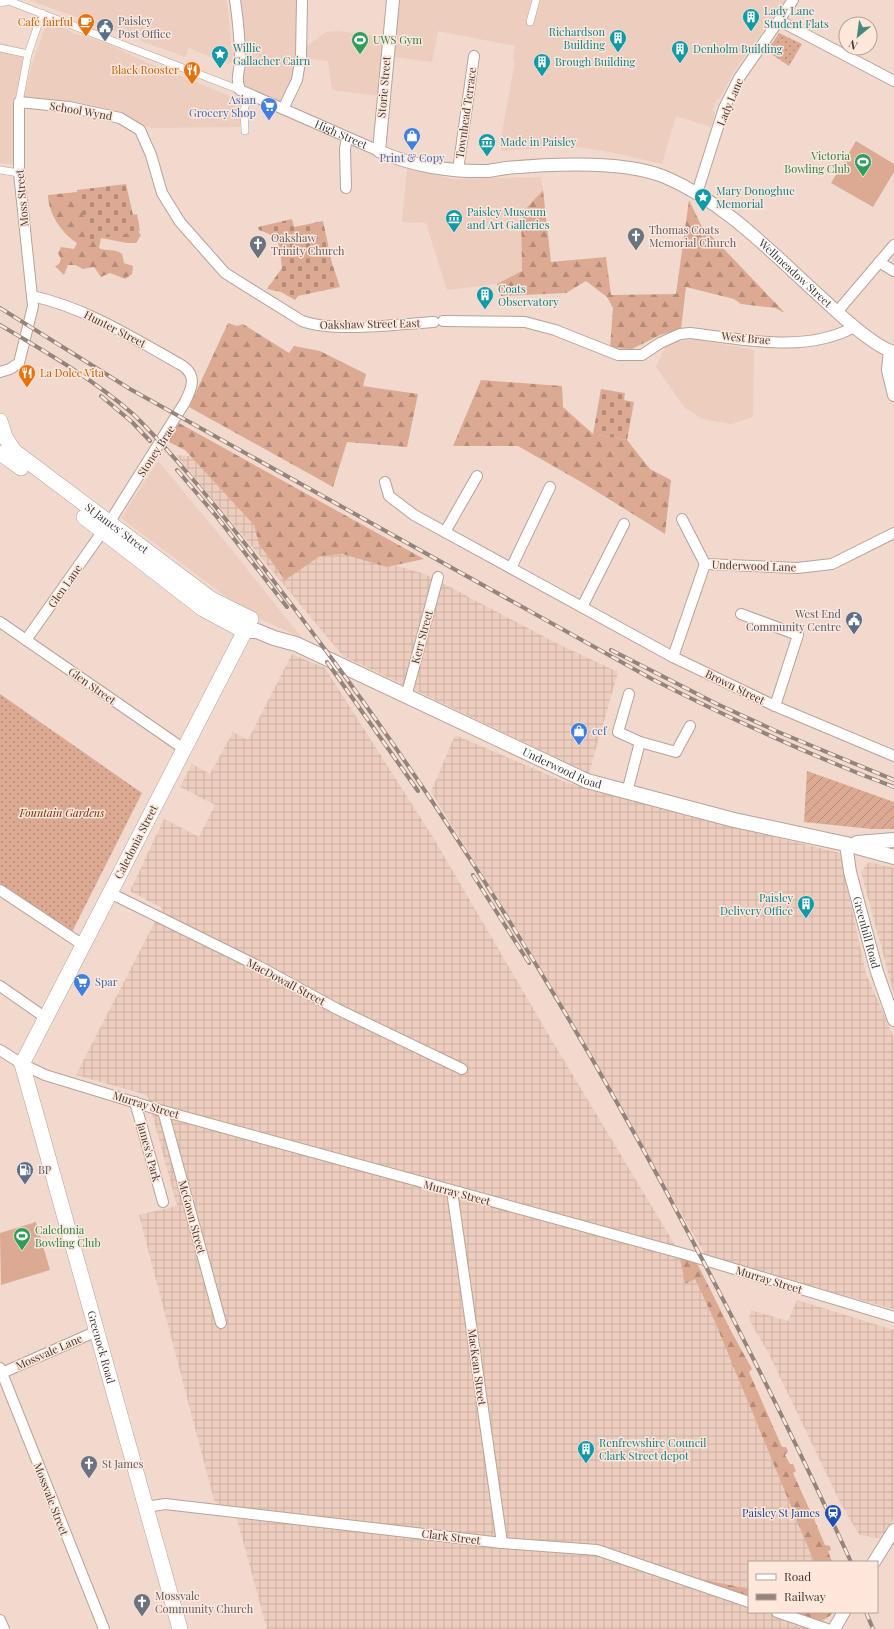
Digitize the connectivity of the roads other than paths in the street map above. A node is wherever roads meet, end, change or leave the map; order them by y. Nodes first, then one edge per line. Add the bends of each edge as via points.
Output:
1 (235, 0) edge
2 (302, 0) edge
3 (393, 0) edge
4 (536, 0) edge
5 (793, 0) edge
6 (0, 3) edge
7 (42, 13) junction
8 (780, 21) junction
9 (530, 22) dead end
10 (0, 48) edge
11 (28, 54) junction
12 (474, 56) dead end
13 (894, 81) edge
14 (244, 92) junction
15 (19, 102) junction
16 (283, 109) junction
17 (140, 130) joint
18 (245, 131) dead end
19 (347, 138) junction
20 (379, 151) junction
21 (0, 170) edge
22 (458, 170) junction
23 (19, 173) junction
24 (346, 188) dead end
25 (697, 193) junction
26 (894, 245) edge
27 (879, 262) junction
28 (894, 272) edge
29 (32, 296) junction
30 (837, 312) junction
31 (854, 327) junction
32 (892, 352) edge
33 (642, 355) joint
34 (0, 372) edge
35 (191, 375) joint
36 (894, 395) edge
37 (0, 421) edge
38 (0, 453) edge
39 (477, 476) dead end
40 (385, 482) dead end
41 (550, 487) dead end
42 (682, 519) dead end
43 (624, 524) dead end
44 (106, 527) junction
45 (445, 532) junction
46 (894, 533) edge
47 (705, 564) junction
48 (511, 568) junction
49 (438, 577) dead end
50 (582, 607) junction
51 (741, 614) dead end
52 (0, 622) edge
53 (247, 625) junction
54 (26, 640) junction
55 (673, 657) junction
56 (629, 694) dead end
57 (406, 697) junction
58 (775, 706) junction
59 (690, 726) dead end
60 (640, 742) junction
61 (184, 749) junction
62 (894, 756) edge
63 (627, 792) junction
64 (894, 840) edge
65 (846, 844) junction
66 (894, 857) edge
67 (0, 890) edge
68 (110, 892) junction
69 (83, 945) junction
70 (0, 986) edge
71 (46, 1018) junction
72 (894, 1020) edge
73 (0, 1050) edge
74 (22, 1064) junction
75 (462, 1070) dead end
76 (135, 1102) junction
77 (163, 1111) junction
78 (452, 1191) junction
79 (163, 1202) dead end
80 (894, 1317) edge
81 (222, 1323) dead end
82 (97, 1331) junction
83 (1, 1371) edge
84 (146, 1507) junction
85 (894, 1530) edge
86 (502, 1543) junction
87 (875, 1561) edge
88 (748, 1602) edge
89 (781, 1613) edge
90 (843, 1613) edge
91 (0, 1620) edge
92 (4, 1629) edge
93 (104, 1629) edge
94 (180, 1629) edge
95 (827, 1629) edge
96 (834, 1629) edge

1 - 14 street via 240,62 236,81
2 - 16 street via 297,80
3 - 20 street, Storie Street
4 - 9 street
5 - 8 street, Lady Lane
6 - 7 street, High Street via 9,1
7 - 11 street, Moss Street
7 - 14 street, High Street
8 - 13 street
8 - 25 street, Lady Lane via 739,78 724,108
10 - 11 street
11 - 15 street, Moss Street
12 - 22 street, Townhead Terrace
14 - 16 street, High Street
14 - 18 street
15 - 17 street, School Wynd via 69,107 120,118
15 - 23 street, Moss Street
16 - 19 street, High Street
17 - 33 street, Oakshaw Street East via 151,155 162,193 180,222 225,273 302,321 313,325 356,326 438,322 526,322 555,330 618,355
19 - 20 street, High Street
19 - 24 street
20 - 22 street, High Street via 432,167
21 - 23 street
22 - 25 street, High Street via 488,171 597,165 638,169 664,177
23 - 29 street, Moss Street
25 - 30 street, Wellmeadow Street via 754,236
26 - 27 street
27 - 28 street
27 - 30 street
29 - 34 street, Moss Street via 34,306 19,363
29 - 35 street, Hunter Street via 88,314 183,366
30 - 31 street, Wellmeadow Street
31 - 32 street, Wellmeadow Street
31 - 33 street, West Brae via 830,338 818,340 764,341 680,334
32 - 36 street via 888,370
35 - 44 street, Stoney Brae via 192,386 185,402
37 - 44 main road, St James' Street via 5,437 14,451
38 - 44 main road, St James' Street
39 - 45 street
40 - 45 street, Brown Street via 389,496 414,515
41 - 48 street
42 - 47 street, Underwood Lane
43 - 50 street
44 - 53 main road, St James' Street via 203,608
44 - 54 street, Glen Lane
45 - 48 street, Brown Street
46 - 47 street, Underwood Lane via 832,564 797,568
47 - 55 street
48 - 50 street, Brown Street
49 - 57 street, Kerr Street
50 - 55 street, Brown Street
51 - 58 street via 798,636
52 - 54 street, Glen Street
53 - 57 main road, Underwood Road via 274,638 296,644
53 - 61 main road, Caledonia Street
54 - 61 street, Glen Street
55 - 58 street, Brown Street
56 - 60 street via 618,732
57 - 63 main road, Underwood Road via 587,781
58 - 62 street, Brown Street
59 - 60 street via 676,752
60 - 63 street
61 - 68 main road, Caledonia Street
63 - 65 main road, Underwood Road via 734,820
64 - 65 main road, Underwood Road
65 - 66 main road, Underwood Road
65 - 72 street, Greenhill Road via 850,872 875,965
67 - 69 street
68 - 69 main road, Caledonia Street
68 - 75 street, MacDowall Street
69 - 71 main road, Caledonia Street
70 - 71 street
71 - 74 main road, Caledonia Street
73 - 74 street, Murray Street
74 - 76 street, Murray Street via 45,1075
74 - 82 main road, Greenock Road
76 - 77 street, Murray Street
76 - 79 street, James's Park
77 - 78 street, Murray Street
77 - 81 street, McGown Street
78 - 80 street, Murray Street via 688,1255
78 - 86 street, MacKean Street
82 - 83 street, Mossvale Lane
82 - 84 main road, Greenock Road
83 - 93 street, Mossvale Street
84 - 86 street, Clark Street via 165,1504
84 - 94 main road, Greenock Road
85 - 87 street
86 - 88 street, Clark Street via 597,1550
89 - 95 street
90 - 96 street
91 - 92 street

